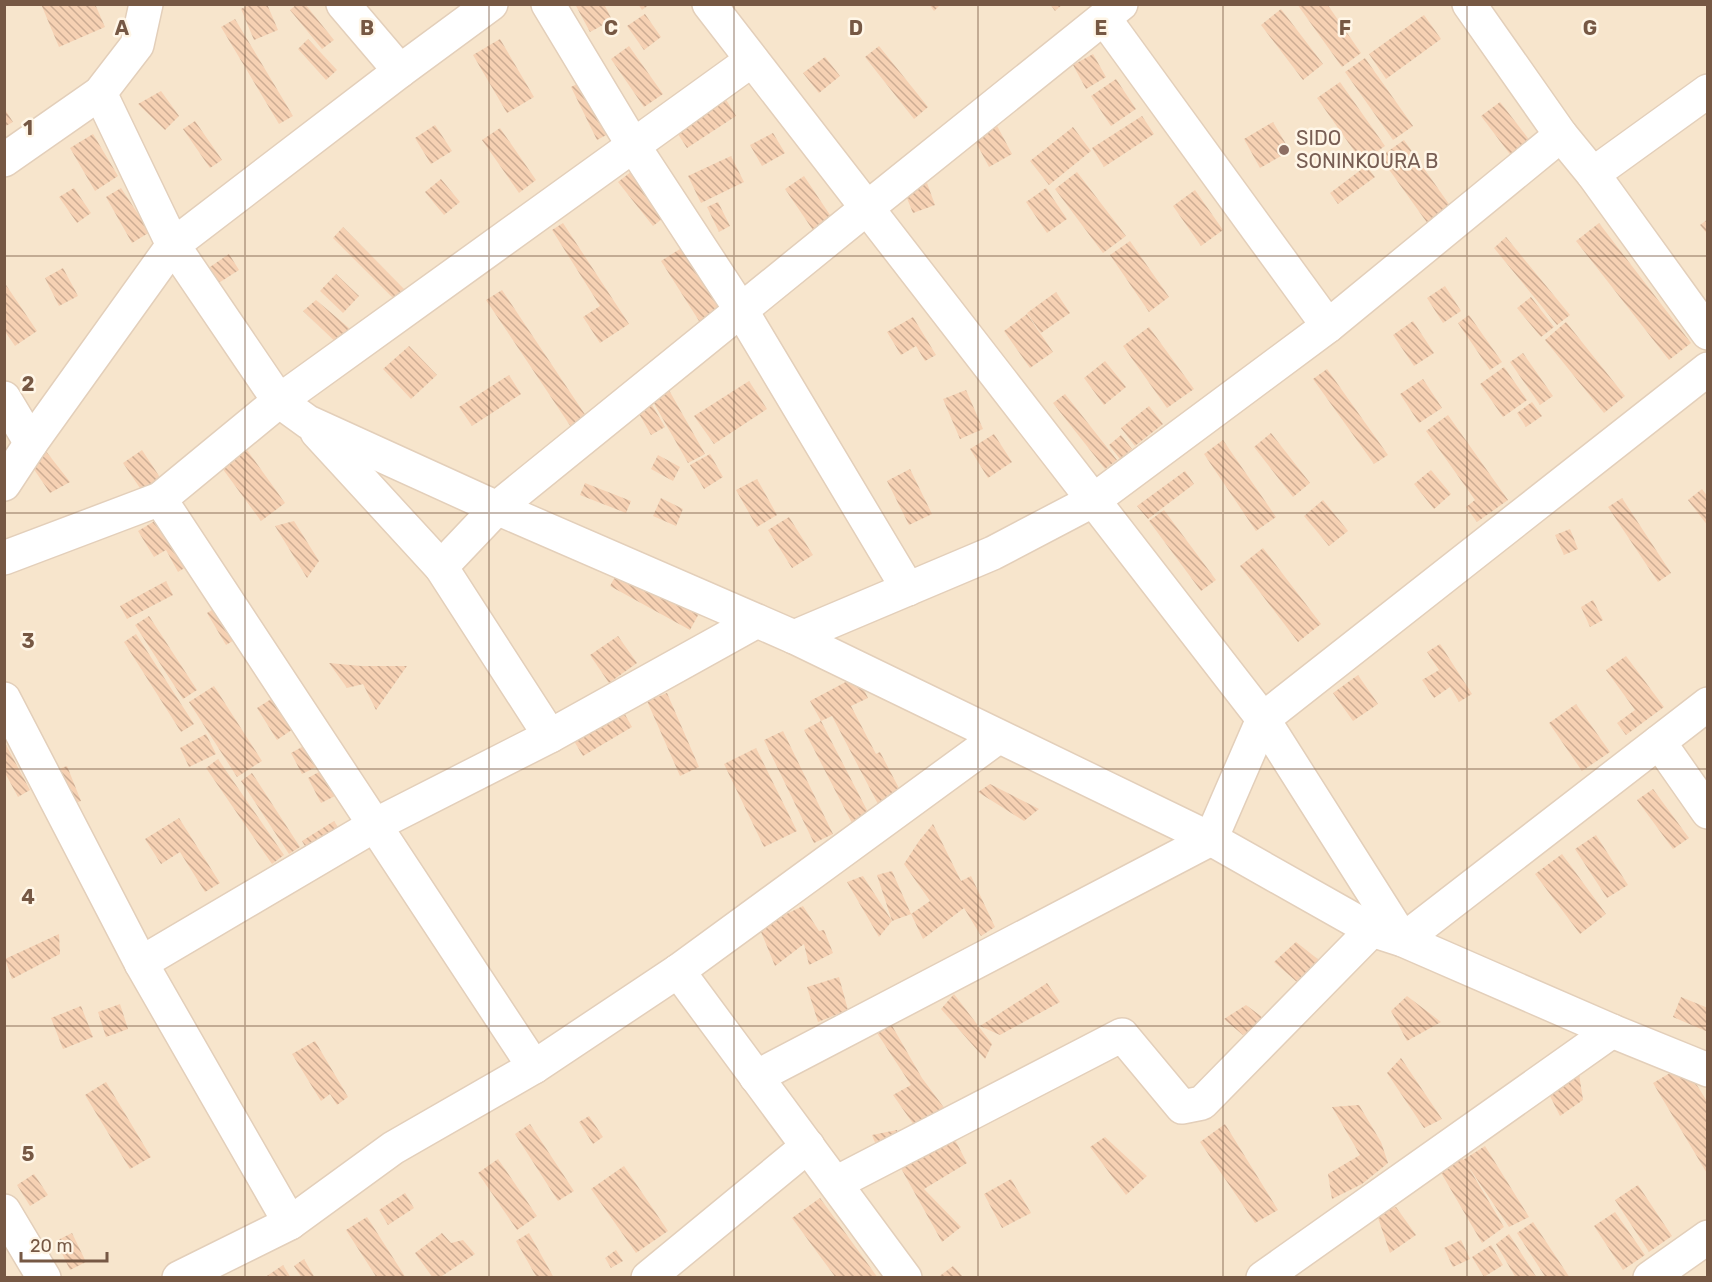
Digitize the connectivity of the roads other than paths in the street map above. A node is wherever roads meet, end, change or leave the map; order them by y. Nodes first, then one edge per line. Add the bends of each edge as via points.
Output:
1 (146, 4) edge
2 (343, 4) edge
3 (491, 4) edge
4 (548, 4) edge
5 (709, 4) edge
6 (1469, 4) edge
7 (1112, 11) edge
8 (752, 60) junction
9 (400, 71) junction
10 (1707, 91) edge
11 (100, 93) junction
12 (1561, 135) junction
13 (633, 145) junction
14 (4, 160) edge
15 (1593, 174) junction
16 (867, 208) junction
17 (173, 245) junction
18 (741, 310) junction
19 (1328, 326) junction
20 (1707, 333) edge
21 (1707, 369) edge
22 (4, 398) edge
23 (279, 401) junction
24 (308, 422) junction
25 (31, 443) junction
26 (4, 484) edge
27 (160, 499) junction
28 (1094, 500) junction
29 (496, 508) junction
30 (4, 558) edge
31 (441, 567) junction
32 (908, 589) junction
33 (757, 621) junction
34 (794, 637) junction
35 (4, 699) edge
36 (1707, 704) edge
37 (1263, 719) junction
38 (550, 735) junction
39 (998, 737) junction
40 (1659, 742) junction
41 (1707, 812) edge
42 (375, 825) junction
43 (1211, 839) junction
44 (1372, 930) junction
45 (1403, 940) junction
46 (141, 963) junction
47 (678, 971) junction
48 (1612, 1031) junction
49 (534, 1067) junction
50 (1707, 1070) edge
51 (756, 1077) junction
52 (808, 1146) junction
53 (836, 1183) junction
54 (4, 1211) edge
55 (290, 1224) junction
56 (1707, 1238) edge
57 (44, 1278) edge
58 (178, 1278) edge
59 (648, 1278) edge
60 (905, 1278) edge
61 (1263, 1278) edge
62 (1650, 1278) edge

1 - 11 street via 137,45
2 - 9 street
3 - 9 street
4 - 13 street
5 - 8 street
6 - 12 street
7 - 16 street
7 - 19 street
8 - 13 street
8 - 16 street
9 - 17 street
10 - 15 street
11 - 14 street
11 - 17 street
12 - 15 street
12 - 19 street
13 - 18 street
13 - 23 street
15 - 20 street
16 - 18 street
16 - 28 street
17 - 23 street
17 - 25 street
18 - 29 street
18 - 32 street
19 - 28 street
21 - 37 street
22 - 25 street
23 - 24 street
23 - 27 street
24 - 29 street
24 - 31 street
25 - 26 street
27 - 30 street
27 - 42 street
28 - 32 street via 993,553
28 - 37 street
29 - 31 street
29 - 33 street
31 - 38 street
32 - 34 street
33 - 34 street
33 - 38 street
34 - 39 street
35 - 46 street
36 - 40 street
37 - 43 street
37 - 45 street
38 - 42 street
39 - 43 street
39 - 47 street
40 - 41 street
40 - 45 street
42 - 46 street
42 - 49 street
43 - 44 street
43 - 51 street
44 - 45 street
44 - 53 street via 1202,1103 1182,1107 1122,1035
45 - 48 street
46 - 55 street
47 - 49 street
47 - 51 street
48 - 50 street
48 - 61 street
49 - 55 street via 393,1148
51 - 52 street
52 - 53 street
52 - 59 street
53 - 60 street
54 - 57 street
55 - 58 street
56 - 62 street

